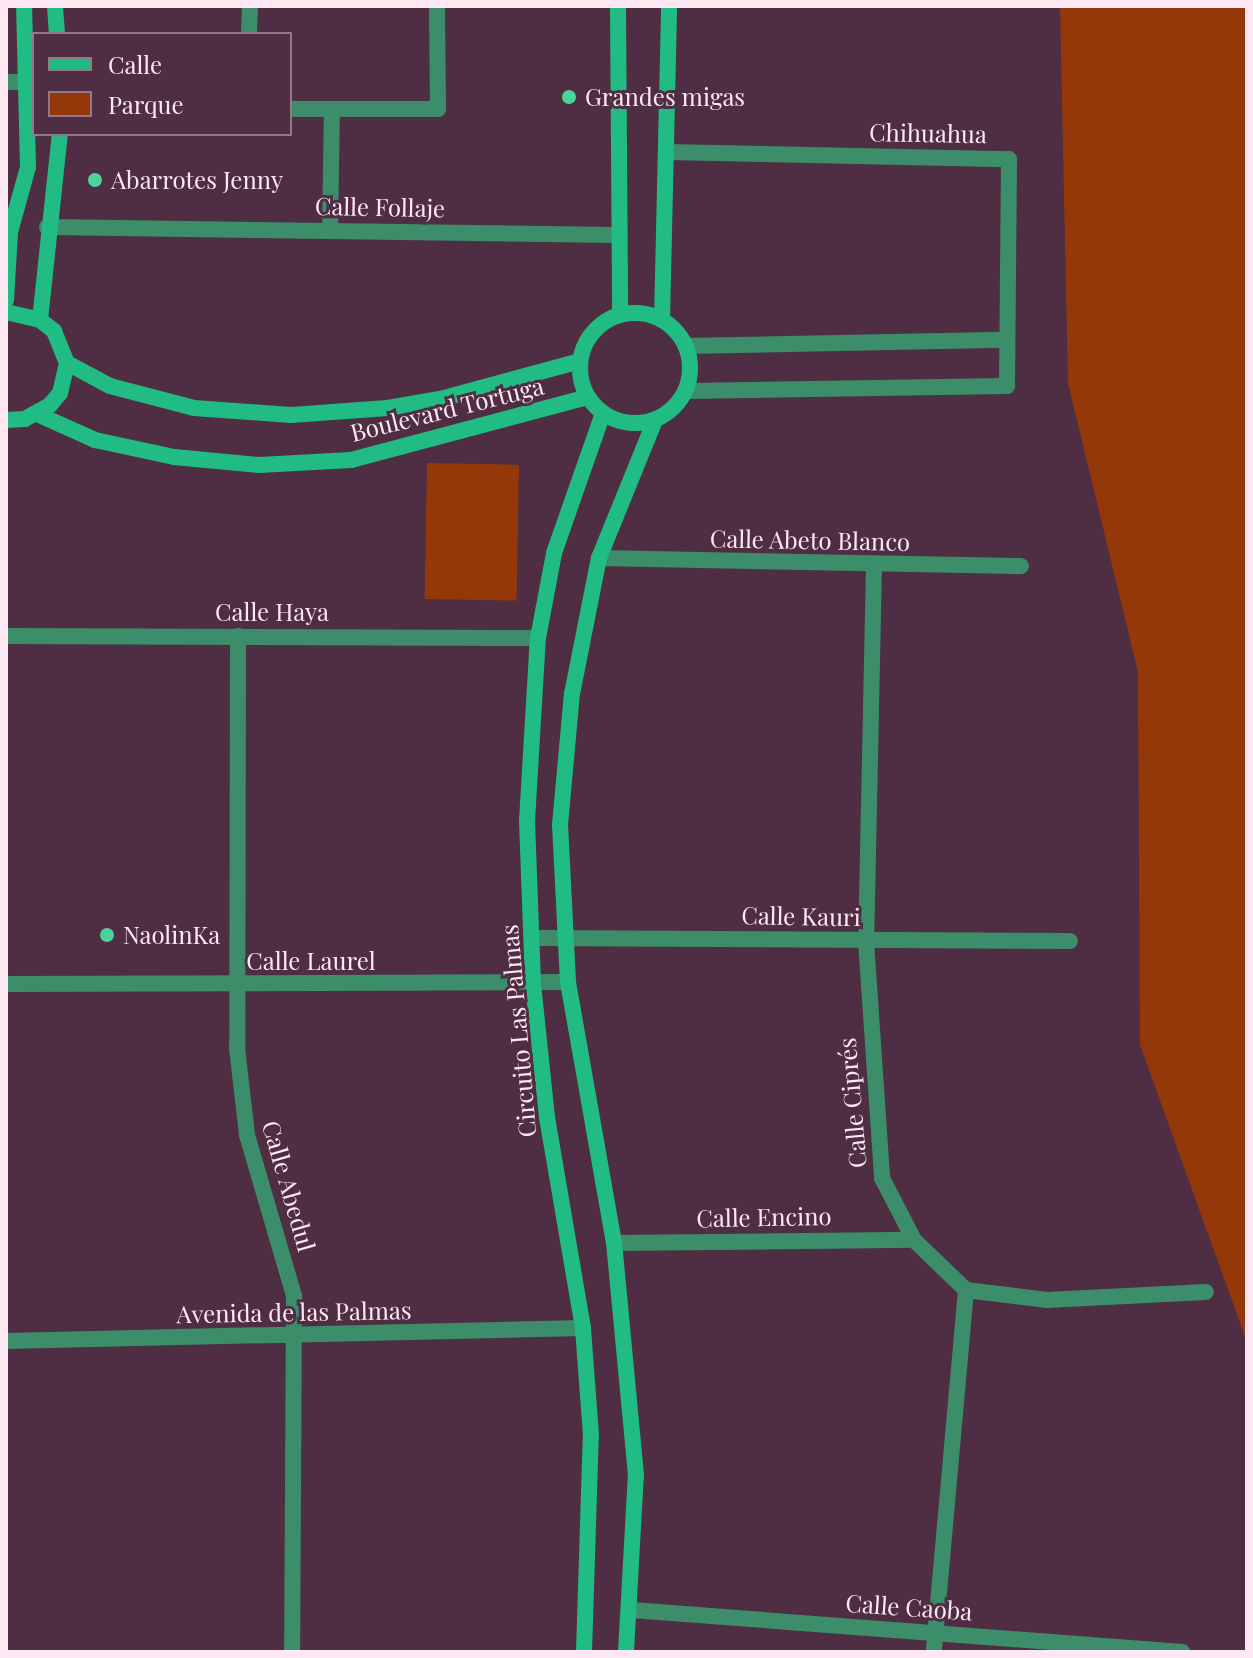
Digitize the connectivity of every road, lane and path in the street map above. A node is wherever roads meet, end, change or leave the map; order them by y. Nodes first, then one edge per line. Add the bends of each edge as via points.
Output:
1 (24, 6) edge
2 (55, 6) edge
3 (250, 6) edge
4 (437, 6) edge
5 (618, 6) edge
6 (669, 6) edge
7 (57, 32) edge
8 (249, 32) edge
9 (6, 82) edge
10 (30, 82) edge
11 (292, 109) edge
12 (332, 109) junction
13 (60, 136) edge
14 (667, 152) junction
15 (47, 227) junction
16 (330, 231) junction
17 (617, 235) junction
18 (6, 300) edge
19 (6, 312) edge
20 (620, 315) junction
21 (40, 320) junction
22 (662, 320) junction
23 (1006, 340) junction
24 (686, 346) junction
25 (580, 361) junction
26 (67, 363) junction
27 (686, 391) junction
28 (588, 397) junction
29 (603, 413) junction
30 (37, 414) junction
31 (655, 420) junction
32 (8, 424) edge
33 (599, 558) junction
34 (1021, 566) dead end
35 (874, 567) junction
36 (6, 636) edge
37 (238, 636) junction
38 (538, 638) junction
39 (565, 937) junction
40 (532, 938) junction
41 (866, 941) junction
42 (1070, 941) dead end
43 (568, 982) junction
44 (6, 984) edge
45 (533, 984) junction
46 (238, 985) junction
47 (914, 1240) junction
48 (614, 1243) junction
49 (966, 1290) junction
50 (1206, 1292) dead end
51 (583, 1328) junction
52 (296, 1337) junction
53 (6, 1341) edge
54 (632, 1610) junction
55 (935, 1633) junction
56 (292, 1652) edge
57 (584, 1652) edge
58 (626, 1652) edge
59 (934, 1652) edge
60 (1182, 1652) edge

1 - 10 street
2 - 7 street
3 - 8 street
4 - 12 street via 438,109
5 - 17 street
6 - 14 street
9 - 10 street
10 - 18 street via 28,167 10,232
11 - 12 street
12 - 16 street
13 - 15 street via 60,167
14 - 22 street
14 - 23 street, Chihuahua via 1009,159
15 - 16 street, Calle Follaje
15 - 21 street
16 - 17 street, Calle Follaje
17 - 20 street
19 - 21 street
20 - 22 street
20 - 25 street via 593,332
21 - 26 street via 54,331
22 - 24 street
23 - 24 street
23 - 27 street, Chihuahua via 1007,386
24 - 27 street
25 - 26 street, Boulevard Tortuga via 416,403 291,415 194,408 110,386
25 - 28 street
26 - 30 street via 60,393
27 - 31 street
28 - 29 street
28 - 30 street, Boulevard Tortuga via 351,460 259,465 174,457 95,440
29 - 31 street via 619,421
29 - 38 street, Circuito Las Palmas via 554,553
30 - 32 street
31 - 33 street
33 - 35 street, Calle Abeto Blanco
33 - 39 street via 572,694 562,796
34 - 35 street, Calle Abeto Blanco
35 - 41 street, Calle Ciprés
36 - 37 street, Calle Haya
37 - 38 street, Calle Haya
37 - 46 street, Calle Abedul
38 - 40 street, Circuito Las Palmas via 527,821
39 - 40 street, Calle Kauri
39 - 41 street, Calle Kauri
39 - 43 street
40 - 45 street, Circuito Las Palmas
41 - 42 street, Calle Kauri
41 - 47 street, Calle Ciprés via 882,1178
43 - 45 street, Calle Laurel
43 - 48 street
44 - 46 street, Calle Laurel
45 - 46 street, Calle Laurel
45 - 51 street, Circuito Las Palmas via 547,1117
46 - 52 street, Calle Abedul via 237,1048 247,1135 294,1296
47 - 48 street, Calle Encino
47 - 49 street, Calle Ciprés
48 - 54 street via 636,1475
49 - 50 street via 1047,1300
49 - 55 street
51 - 52 street, Avenida de las Palmas
51 - 57 street, Circuito Las Palmas via 591,1435
52 - 53 street, Avenida de las Palmas
52 - 56 street, Calle Abedul
54 - 55 street, Calle Caoba
54 - 58 street
55 - 59 street
55 - 60 street, Calle Caoba

